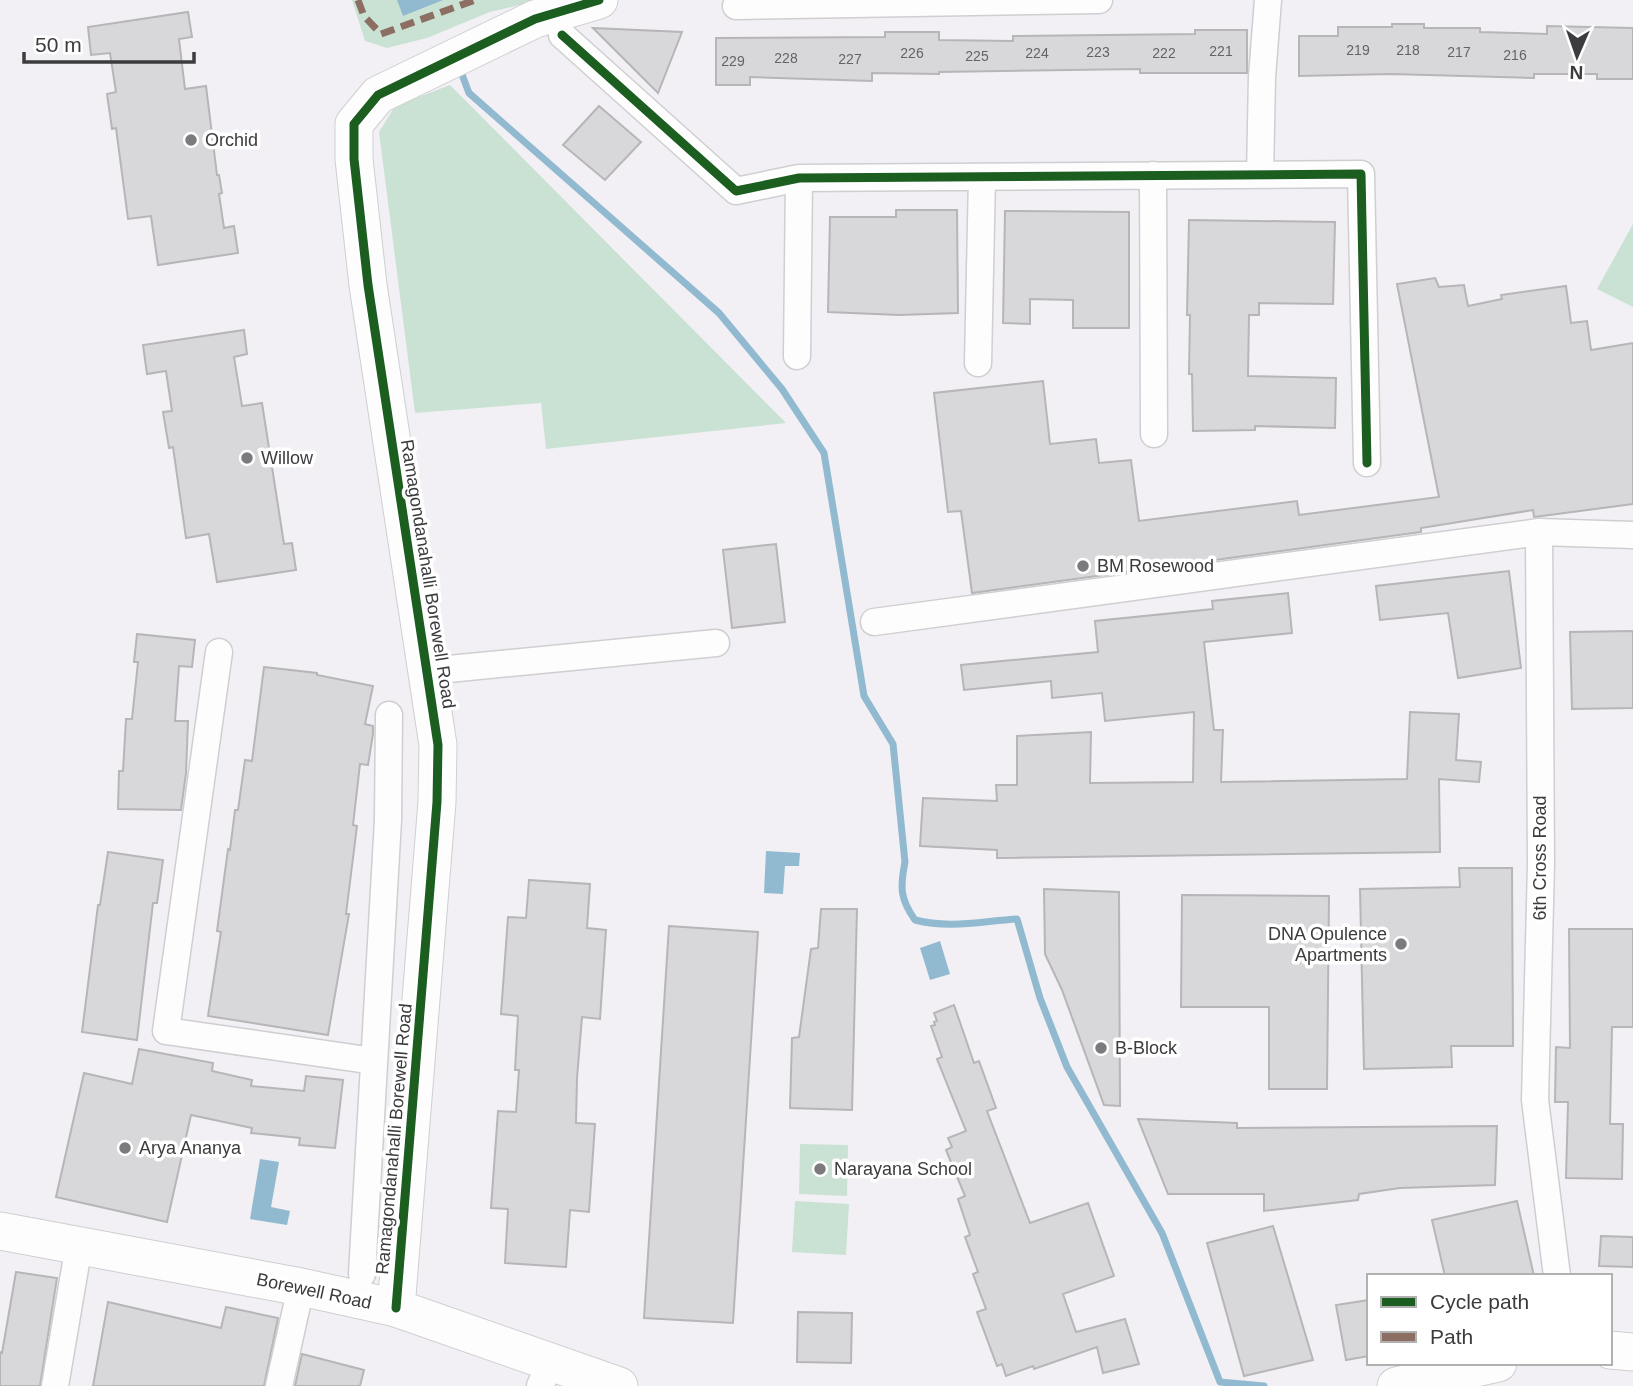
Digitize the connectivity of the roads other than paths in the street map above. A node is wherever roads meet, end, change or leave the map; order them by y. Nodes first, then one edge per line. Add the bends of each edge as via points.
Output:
1 (599, 0) edge
2 (1100, 0) edge
3 (1268, 0) edge
4 (736, 6) dead end
5 (562, 35) dead end
6 (1153, 175) junction
7 (1260, 175) junction
8 (982, 177) junction
9 (799, 178) junction
10 (797, 356) dead end
11 (978, 363) dead end
12 (1154, 434) dead end
13 (1367, 463) dead end
14 (1539, 532) junction
15 (1633, 535) edge
16 (874, 622) dead end
17 (716, 643) dead end
18 (219, 652) dead end
19 (428, 671) junction
20 (389, 715) dead end
21 (374, 1060) junction
22 (0, 1231) edge
23 (79, 1245) junction
24 (362, 1274) dead end
25 (1558, 1274) edge
26 (300, 1287) junction
27 (396, 1308) junction
28 (1612, 1350) edge
29 (1633, 1352) edge
30 (1489, 1365) edge
31 (545, 1375) edge
32 (55, 1386) edge
33 (279, 1386) edge
34 (619, 1386) edge
35 (1396, 1386) edge

1 - 19 street, Ramagondanahalli Borewell Road via 535,19 378,95 355,124 354,159 368,285
2 - 4 street
3 - 7 street
5 - 9 street via 736,191
6 - 7 street
6 - 8 street
6 - 12 street
7 - 13 street via 1361,174
8 - 9 street
8 - 11 street
9 - 10 street
14 - 15 street
14 - 16 street
14 - 25 street, 6th Cross Road via 1541,864 1535,1100
17 - 19 street
18 - 21 street via 166,1031
19 - 27 street, Ramagondanahalli Borewell Road via 438,745 437,802
20 - 21 street via 388,820
21 - 24 street
22 - 23 street, Borewell Road
23 - 26 street, Borewell Road
23 - 32 street
26 - 27 street, Borewell Road
26 - 33 street
27 - 31 street, Borewell Road via 471,1333
28 - 29 street
30 - 35 street
31 - 34 street, Borewell Road

